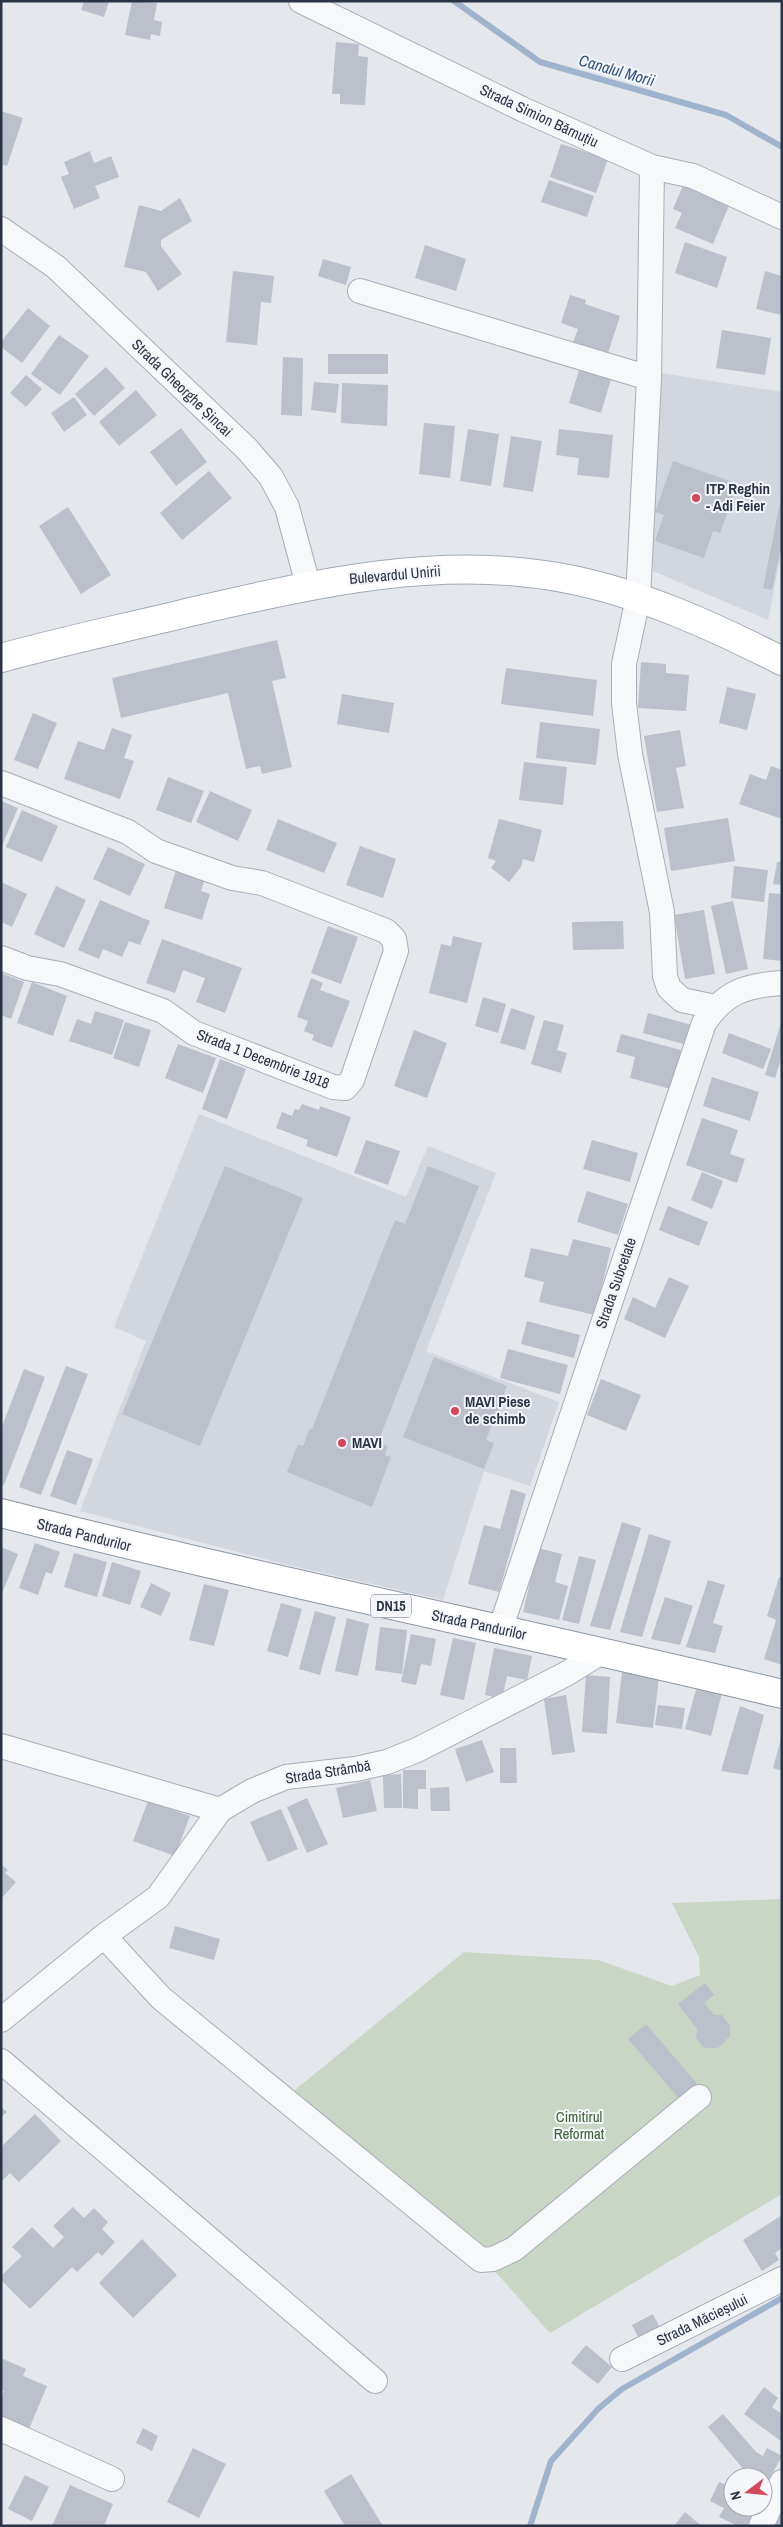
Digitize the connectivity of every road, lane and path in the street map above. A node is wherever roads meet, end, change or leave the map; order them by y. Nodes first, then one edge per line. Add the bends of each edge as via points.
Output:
1 (301, 1) edge
2 (652, 168) junction
3 (782, 217) edge
4 (1, 229) edge
5 (360, 291) dead end
6 (649, 378) junction
7 (308, 585) junction
8 (638, 598) junction
9 (1, 658) edge
10 (782, 660) edge
11 (1, 783) edge
12 (1, 958) edge
13 (782, 983) edge
14 (715, 1007) junction
15 (1, 1514) edge
16 (500, 1630) junction
17 (603, 1651) junction
18 (782, 1694) edge
19 (1, 1746) edge
20 (220, 1810) junction
21 (104, 1936) junction
22 (1, 2020) edge
23 (1, 2061) edge
24 (699, 2097) dead end
25 (782, 2279) edge
26 (622, 2359) dead end
27 (375, 2381) dead end
28 (1, 2429) edge
29 (112, 2478) dead end
30 (782, 2482) edge
31 (760, 2526) edge

1 - 2 street, Strada Simion Bărnuțiu via 522,109
2 - 3 street, Strada Simion Bărnuțiu via 693,176
2 - 6 street
4 - 7 street, Strada Gheorghe Șincai via 56,267 247,449 271,476 287,508
5 - 6 street
6 - 8 street
7 - 8 main road, Bulevardul Unirii via 406,573 466,570 562,578
7 - 9 main road, Bulevardul Unirii
8 - 10 main road, Bulevardul Unirii
8 - 14 street via 624,664 624,703 630,754 662,912 665,976 669,988 682,1000
11 - 12 street, Strada 1 Decembrie 1918 via 128,832 156,851 232,878 262,883 386,931 394,939 396,951 352,1080 345,1088 333,1087 194,1033 163,1011 60,974 27,968
13 - 14 street, Strada Subcetate via 761,984 730,994
14 - 16 street, Strada Subcetate via 704,1023
15 - 16 main road, Strada Pandurilor / DN15 via 183,1559
16 - 17 main road, Strada Pandurilor / DN15
17 - 18 main road, Strada Pandurilor / DN15
17 - 20 street, Strada Strâmbă via 566,1674 417,1750 387,1762 356,1769 286,1777 252,1791
19 - 20 street
20 - 21 street, Strada Strâmbă via 158,1897
21 - 22 street, Strada Strâmbă
21 - 24 street via 161,1998 481,2260 492,2259 514,2248
23 - 27 street
25 - 26 street, Strada Măcieșului
28 - 29 street
30 - 31 street

